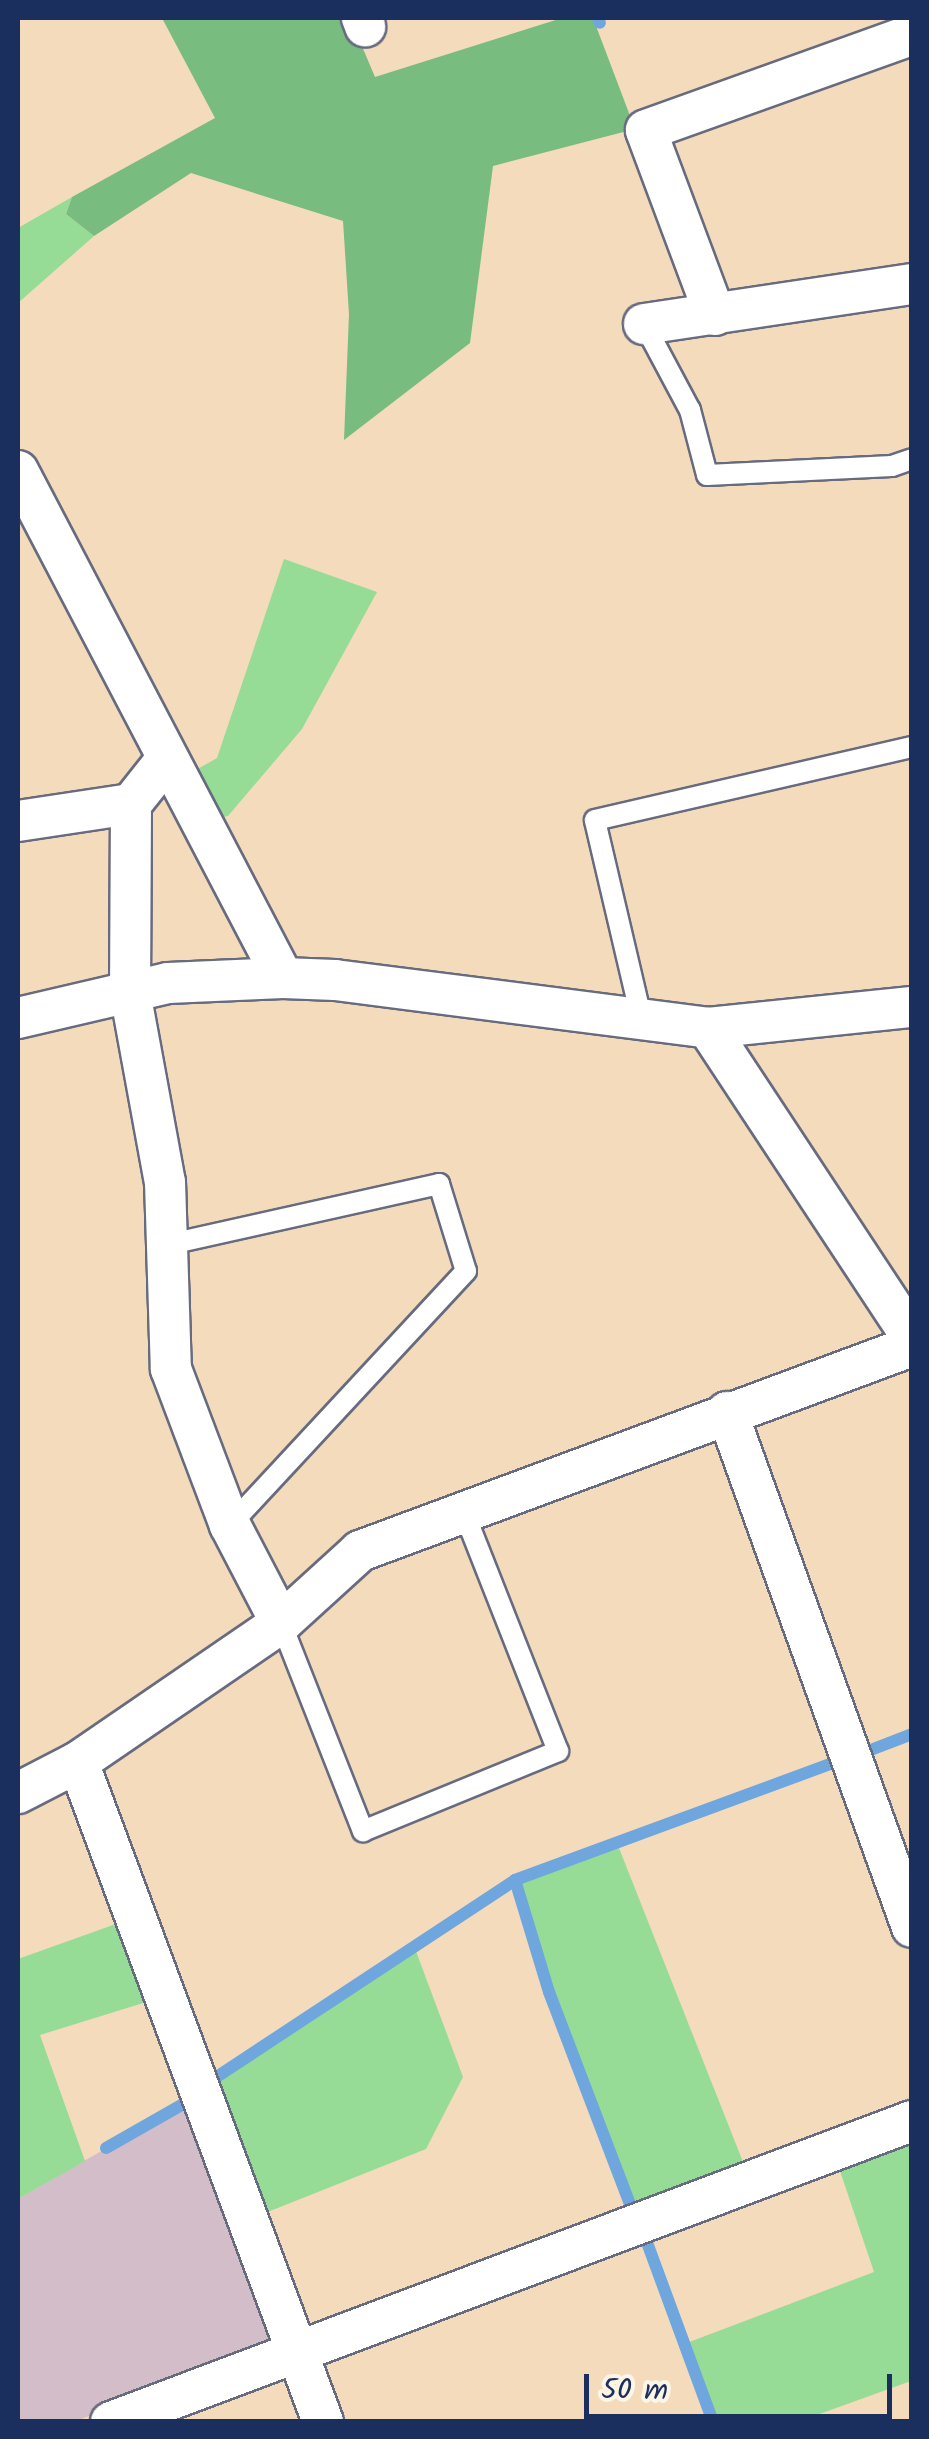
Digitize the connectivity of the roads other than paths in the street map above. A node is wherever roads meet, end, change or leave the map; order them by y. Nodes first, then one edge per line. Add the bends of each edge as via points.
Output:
1 (912, 35) edge
2 (912, 284) edge
3 (715, 315) junction
4 (644, 324) joint
5 (912, 459) edge
6 (18, 471) edge
7 (912, 746) edge
8 (166, 760) junction
9 (131, 804) junction
10 (18, 821) edge
11 (282, 978) junction
12 (130, 992) junction
13 (912, 1006) edge
14 (18, 1018) edge
15 (642, 1021) junction
16 (708, 1028) junction
17 (166, 1245) junction
18 (912, 1337) edge
19 (912, 1346) edge
20 (727, 1412) junction
21 (464, 1512) junction
22 (230, 1525) junction
23 (281, 1622) junction
24 (78, 1762) junction
25 (18, 1793) edge
26 (912, 1926) edge
27 (912, 2121) edge
28 (297, 2352) junction
29 (111, 2422) edge
30 (323, 2422) edge

1 - 3 street via 646,130
2 - 3 street
3 - 4 street
4 - 5 lane via 690,410 708,475 892,466
6 - 8 street
7 - 15 lane via 595,820
8 - 9 street
8 - 11 street
9 - 10 street
9 - 12 street
11 - 12 street via 168,983
11 - 15 street
12 - 14 street
12 - 17 street via 165,1182
13 - 16 street
15 - 16 street
16 - 18 street
17 - 22 street via 170,1369
17 - 22 lane via 438,1184 466,1270
19 - 20 street
20 - 21 street
20 - 26 street
21 - 23 street via 360,1551
21 - 23 lane via 558,1751 363,1831
22 - 23 street
23 - 24 street
24 - 25 street
24 - 28 street
27 - 28 street
28 - 29 street
28 - 30 street

